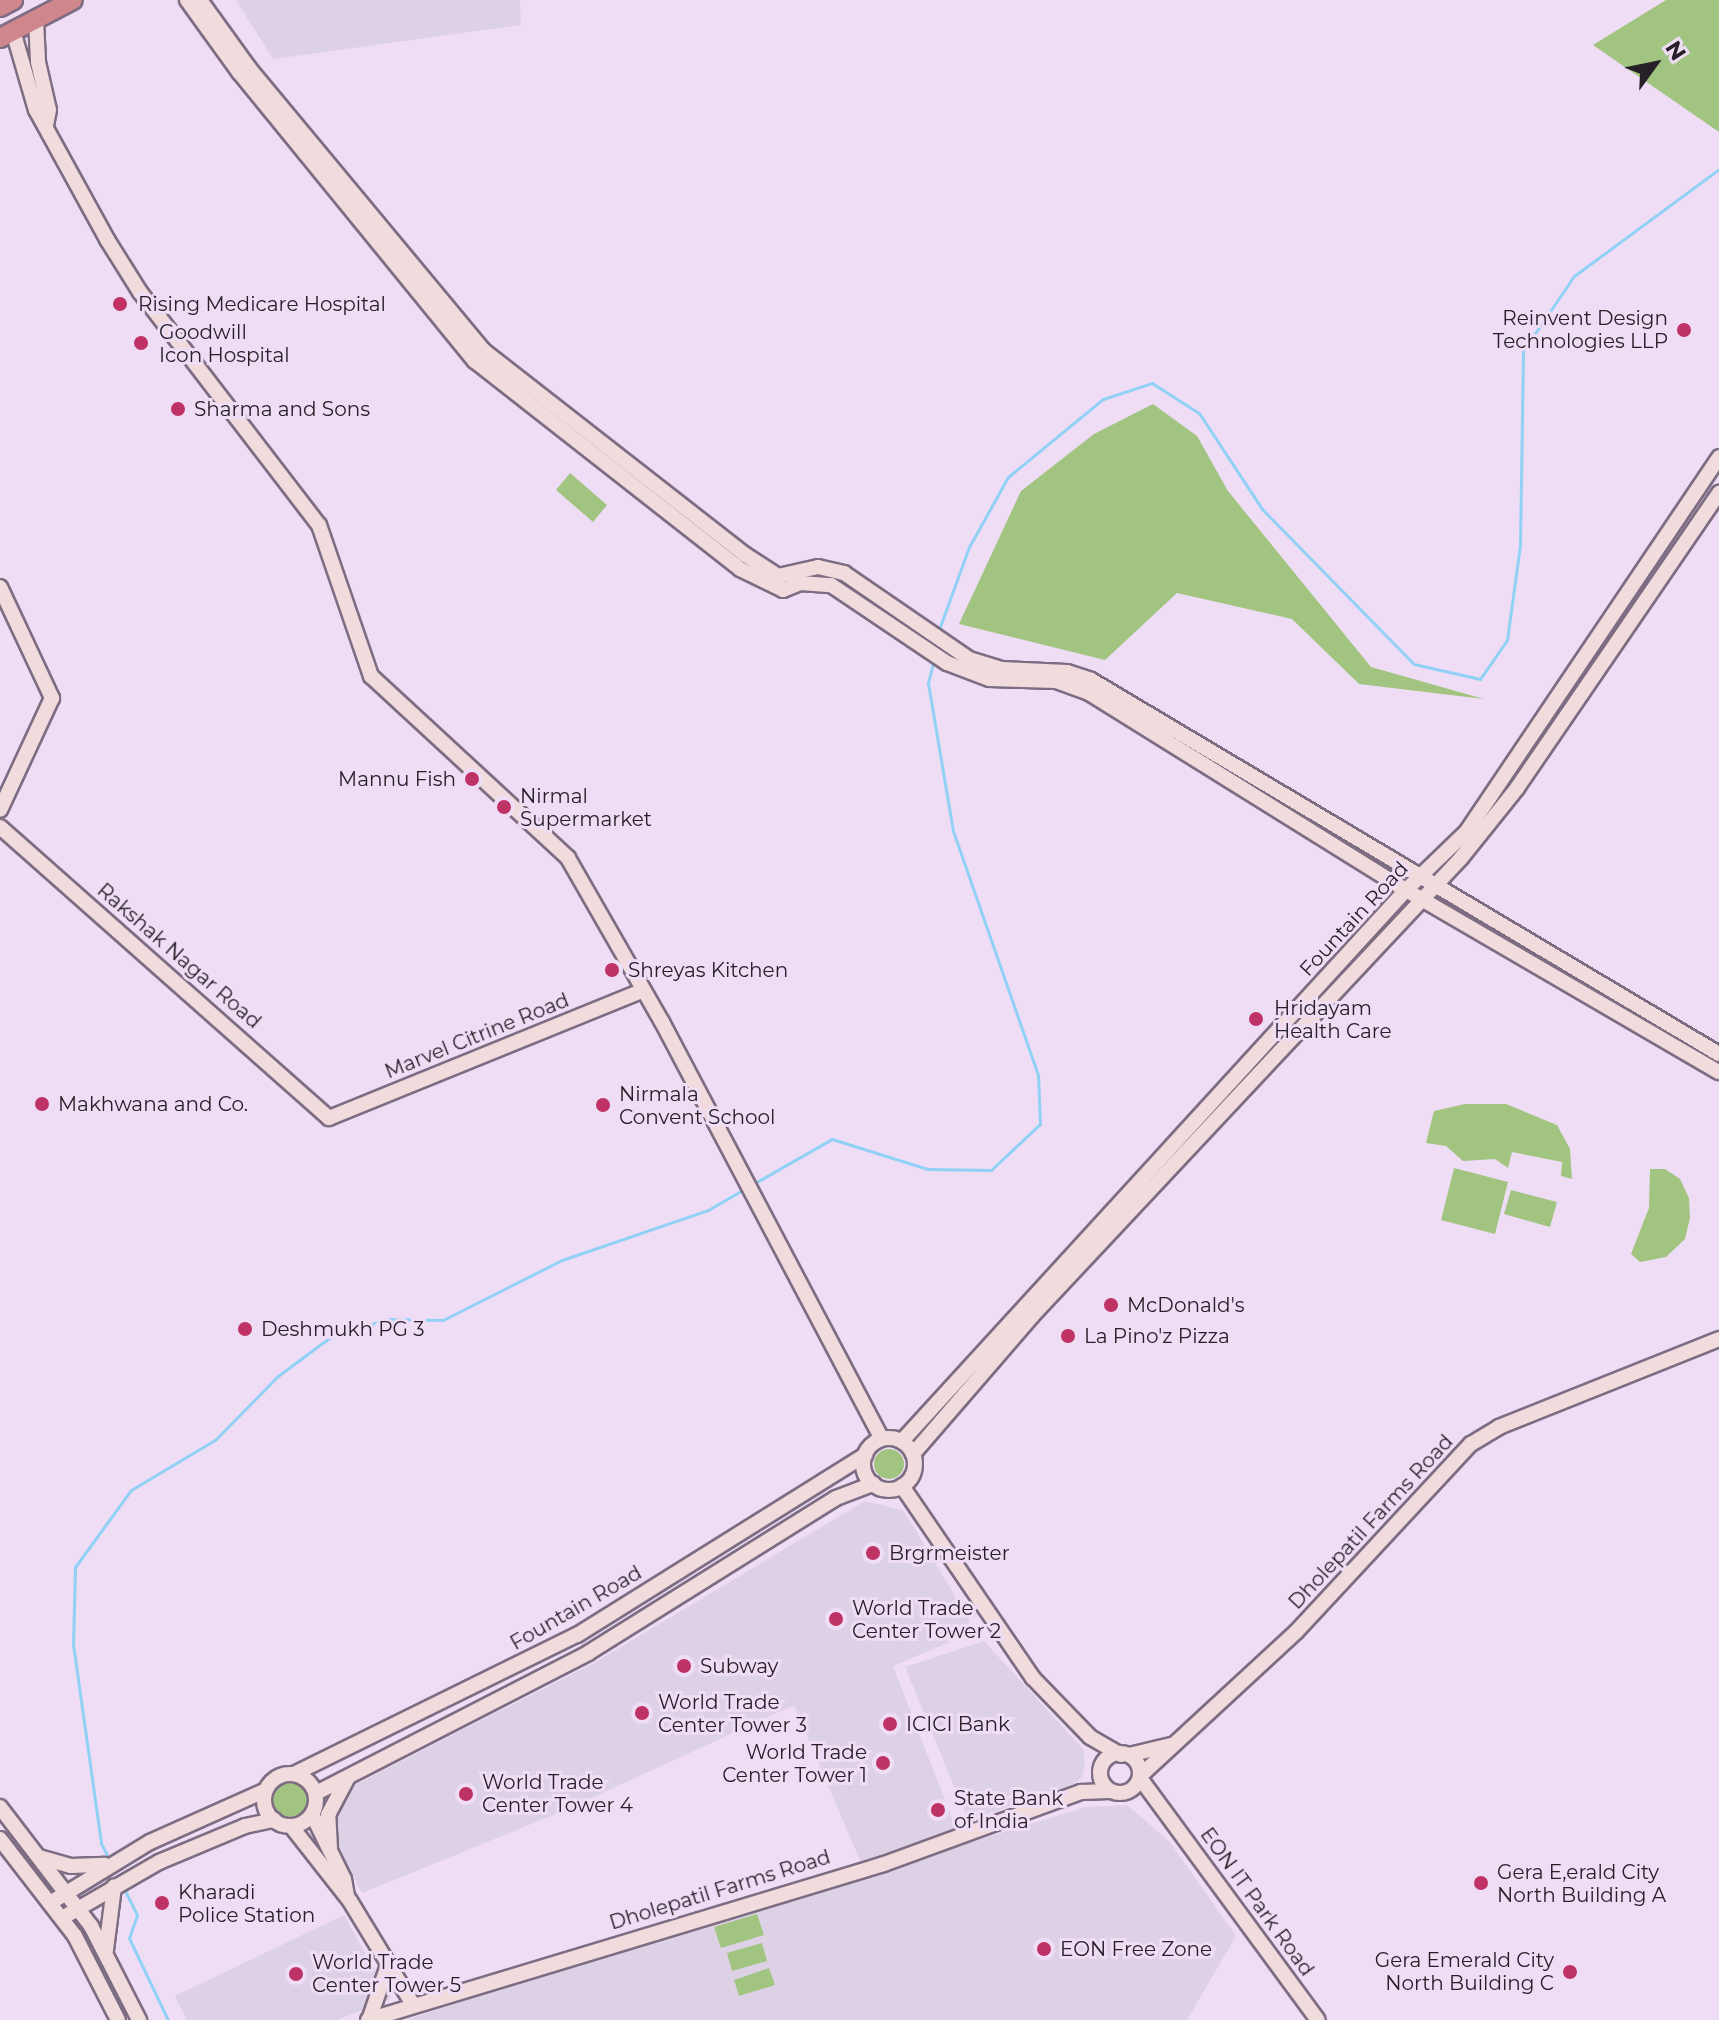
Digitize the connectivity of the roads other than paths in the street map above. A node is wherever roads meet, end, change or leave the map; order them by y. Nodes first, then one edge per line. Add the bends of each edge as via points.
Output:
1 (13, 0) edge
2 (73, 0) edge
3 (187, 0) edge
4 (200, 0) edge
5 (0, 7) edge
6 (36, 19) junction
7 (7, 34) edge
8 (46, 126) junction
9 (1719, 457) edge
10 (1719, 493) edge
11 (0, 587) edge
12 (923, 639) junction
13 (949, 656) junction
14 (0, 810) edge
15 (0, 827) edge
16 (1421, 876) junction
17 (1438, 886) junction
18 (1406, 890) junction
19 (1424, 901) junction
20 (641, 991) junction
21 (1719, 1054) edge
22 (1719, 1072) edge
23 (329, 1118) joint
24 (1719, 1339) edge
25 (882, 1439) junction
26 (902, 1441) junction
27 (913, 1454) junction
28 (865, 1455) junction
29 (873, 1484) junction
30 (902, 1486) junction
31 (1090, 1737) junction
32 (1173, 1745) junction
33 (1125, 1755) junction
34 (1100, 1770) junction
35 (294, 1774) junction
36 (351, 1774) junction
37 (1140, 1777) junction
38 (266, 1790) junction
39 (1118, 1790) junction
40 (1081, 1792) junction
41 (316, 1793) junction
42 (0, 1807) edge
43 (1162, 1807) junction
44 (312, 1814) junction
45 (274, 1820) junction
46 (291, 1826) junction
47 (0, 1839) edge
48 (332, 1856) junction
49 (39, 1857) junction
50 (111, 1862) junction
51 (121, 1883) junction
52 (66, 1893) junction
53 (347, 1896) junction
54 (50, 1903) junction
55 (78, 1908) junction
56 (62, 1918) junction
57 (106, 1951) junction
58 (388, 1971) junction
59 (407, 2005) junction
60 (118, 2020) edge
61 (139, 2020) edge
62 (368, 2020) edge
63 (1318, 2020) edge

1 - 5 highway
2 - 6 highway
3 - 12 street via 239,72 482,369 740,569 783,590 800,583 831,585
4 - 12 street via 249,68 483,350 764,568 778,576 818,567 844,573
6 - 7 highway
6 - 8 street via 38,62 49,110
7 - 8 street
8 - 20 street via 140,292 319,525 371,676 568,858
9 - 16 street, Fountain Road via 1504,782 1467,831
10 - 17 street, Fountain Road via 1517,788
11 - 14 street via 52,698
12 - 13 street
13 - 16 street via 1091,680
13 - 18 street via 989,679 1056,681 1089,693
15 - 23 street, Rakshak Nagar Road
16 - 17 street
16 - 18 street, Fountain Road
17 - 19 street, Fountain Road
17 - 21 street
18 - 19 street
18 - 26 street, Fountain Road
19 - 22 street
19 - 27 street, Fountain Road via 1214,1119
20 - 23 street, Marvel Citrine Road
20 - 25 street
24 - 32 street, Dholepatil Farms Road via 1483,1435 1296,1632
25 - 26 street
25 - 28 street, Fountain Road
26 - 27 street
27 - 30 street, Fountain Road via 913,1475
28 - 29 street via 864,1468
28 - 35 street, Fountain Road via 577,1635
29 - 30 street, Fountain Road via 890,1490
29 - 36 street, Fountain Road via 836,1498 588,1653
30 - 31 street via 1013,1652
31 - 33 street
31 - 34 street
32 - 33 street, Dholepatil Farms Road
32 - 37 street, Dholepatil Farms Road
33 - 34 street, Dholepatil Farms Road
33 - 37 street, EON IT Park Road via 1138,1762
34 - 39 street
34 - 40 street, Dholepatil Farms Road
35 - 38 street, Fountain Road via 279,1776
35 - 41 street via 308,1780
36 - 41 street, Fountain Road
36 - 48 street via 328,1815
37 - 39 street, Dholepatil Farms Road
37 - 43 street, EON IT Park Road
38 - 45 street via 265,1804
38 - 50 street, Fountain Road
39 - 40 street, Dholepatil Farms Road
39 - 43 street
40 - 59 street, Dholepatil Farms Road via 884,1864
41 - 44 street
42 - 49 street
43 - 63 street, EON IT Park Road
44 - 46 street
44 - 48 street
45 - 46 street
45 - 51 street via 245,1826
46 - 53 street via 308,1842 336,1889
47 - 54 street
48 - 53 street
49 - 50 street via 71,1866
49 - 52 street
50 - 52 street, Fountain Road
51 - 55 street
51 - 57 street
52 - 54 street, Fountain Road
52 - 55 street
53 - 58 street
54 - 56 street
55 - 56 street
55 - 57 street
56 - 60 street via 97,1973
57 - 61 street
58 - 59 street
58 - 62 street
59 - 62 street, Dholepatil Farms Road

